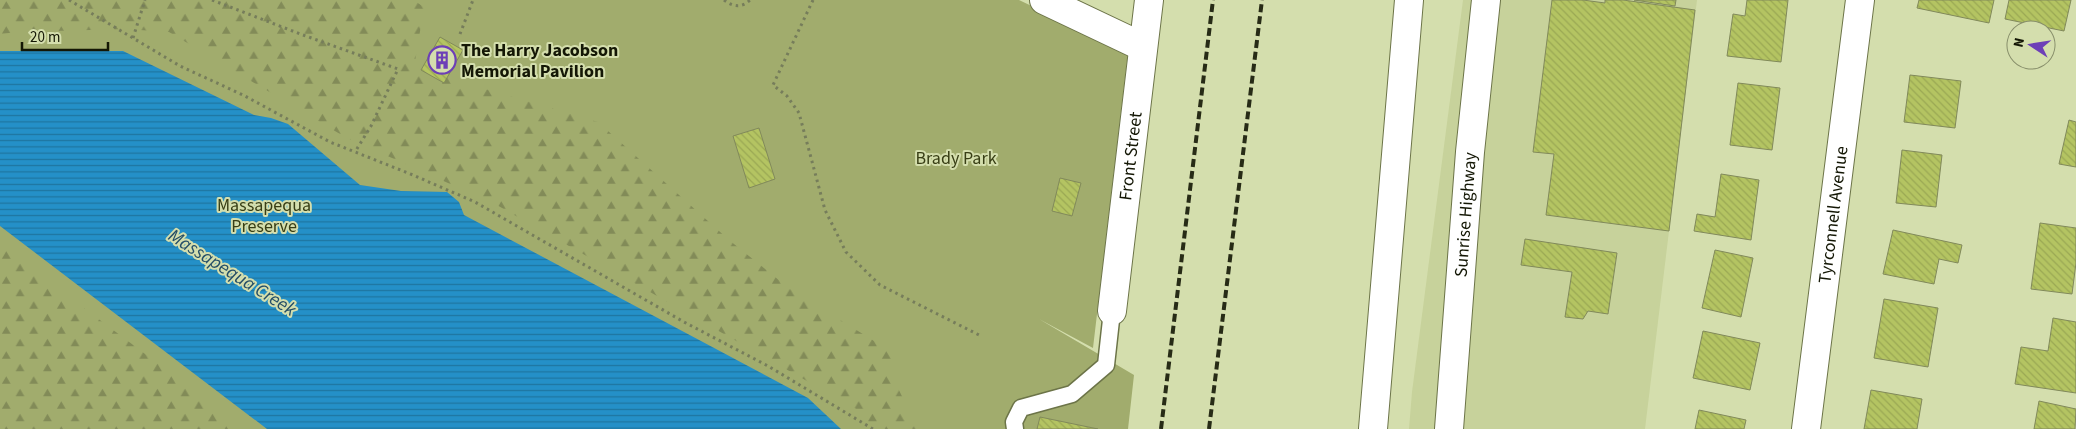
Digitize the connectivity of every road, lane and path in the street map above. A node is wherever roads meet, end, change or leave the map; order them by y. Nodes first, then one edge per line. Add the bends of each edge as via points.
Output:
1 (69, 0) edge
2 (145, 0) edge
3 (212, 0) edge
4 (473, 0) edge
5 (724, 0) edge
6 (750, 0) edge
7 (813, 0) edge
8 (1044, 0) edge
9 (1149, 0) edge
10 (1409, 0) edge
11 (1486, 0) edge
12 (1860, 0) edge
13 (460, 34) dead end
14 (133, 38) junction
15 (1143, 47) junction
16 (355, 152) junction
17 (1112, 311) joint
18 (980, 336) dead end
19 (873, 429) edge
20 (1015, 429) edge
21 (1374, 429) edge
22 (1449, 429) edge
23 (1806, 429) edge

1 - 14 path
2 - 14 path
3 - 16 path via 398,68
4 - 13 path
5 - 6 path via 739,6
7 - 18 path via 773,85 787,96 799,113 825,210 846,252 880,286
8 - 15 main road
9 - 15 main road, Front Street
10 - 21 main road
11 - 22 main road, Sunrise Highway via 1470,152
12 - 23 main road, Tyrconnell Avenue
14 - 16 path via 180,66
15 - 17 main road, Front Street
16 - 19 path via 475,202 684,322 768,366
17 - 20 lane via 1106,365 1072,394 1021,408 1014,422

